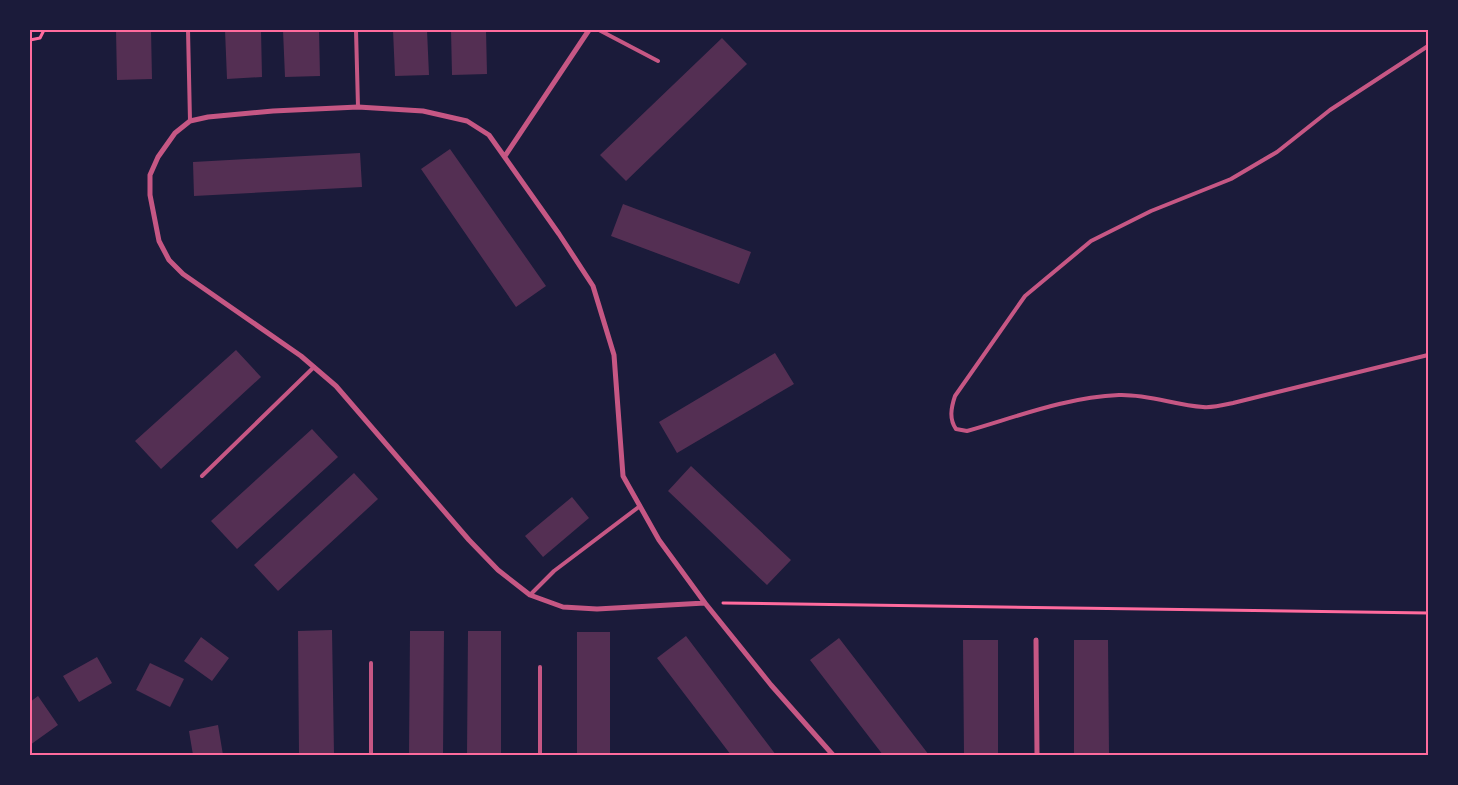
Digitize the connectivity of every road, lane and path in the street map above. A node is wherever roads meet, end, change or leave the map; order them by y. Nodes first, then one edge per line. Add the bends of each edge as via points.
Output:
1 (44, 30) edge
2 (188, 30) edge
3 (356, 30) edge
4 (589, 30) edge
5 (599, 30) edge
6 (30, 40) edge
7 (1428, 46) edge
8 (658, 61) dead end
9 (358, 107) junction
10 (190, 122) junction
11 (504, 156) junction
12 (1428, 355) edge
13 (314, 367) junction
14 (202, 476) dead end
15 (640, 506) junction
16 (530, 595) junction
17 (705, 603) junction
18 (1428, 613) edge
19 (1036, 640) dead end
20 (371, 663) dead end
21 (540, 667) dead end
22 (371, 755) edge
23 (540, 755) edge
24 (833, 755) edge
25 (1037, 755) edge

1 - 6 path via 40,38
2 - 10 lane
3 - 9 lane
4 - 11 street
5 - 8 lane
7 - 12 lane via 1330,110 1277,152 1231,179 1151,211 1092,241 1025,296 955,396 951,422 956,429 966,431 1051,406 1120,395 1144,396 1204,408
9 - 10 street via 208,117
9 - 11 street via 423,111 467,121 489,135
10 - 13 street via 175,133 150,175 150,195 159,241 169,260 183,274
11 - 15 street via 593,286 614,355 623,476
13 - 14 lane
13 - 16 street via 336,386 469,540 498,570
15 - 16 lane via 554,571
15 - 17 street via 659,540
16 - 17 street via 563,607 597,609
17 - 18 path
17 - 24 street
19 - 25 street
20 - 22 lane
21 - 23 lane

